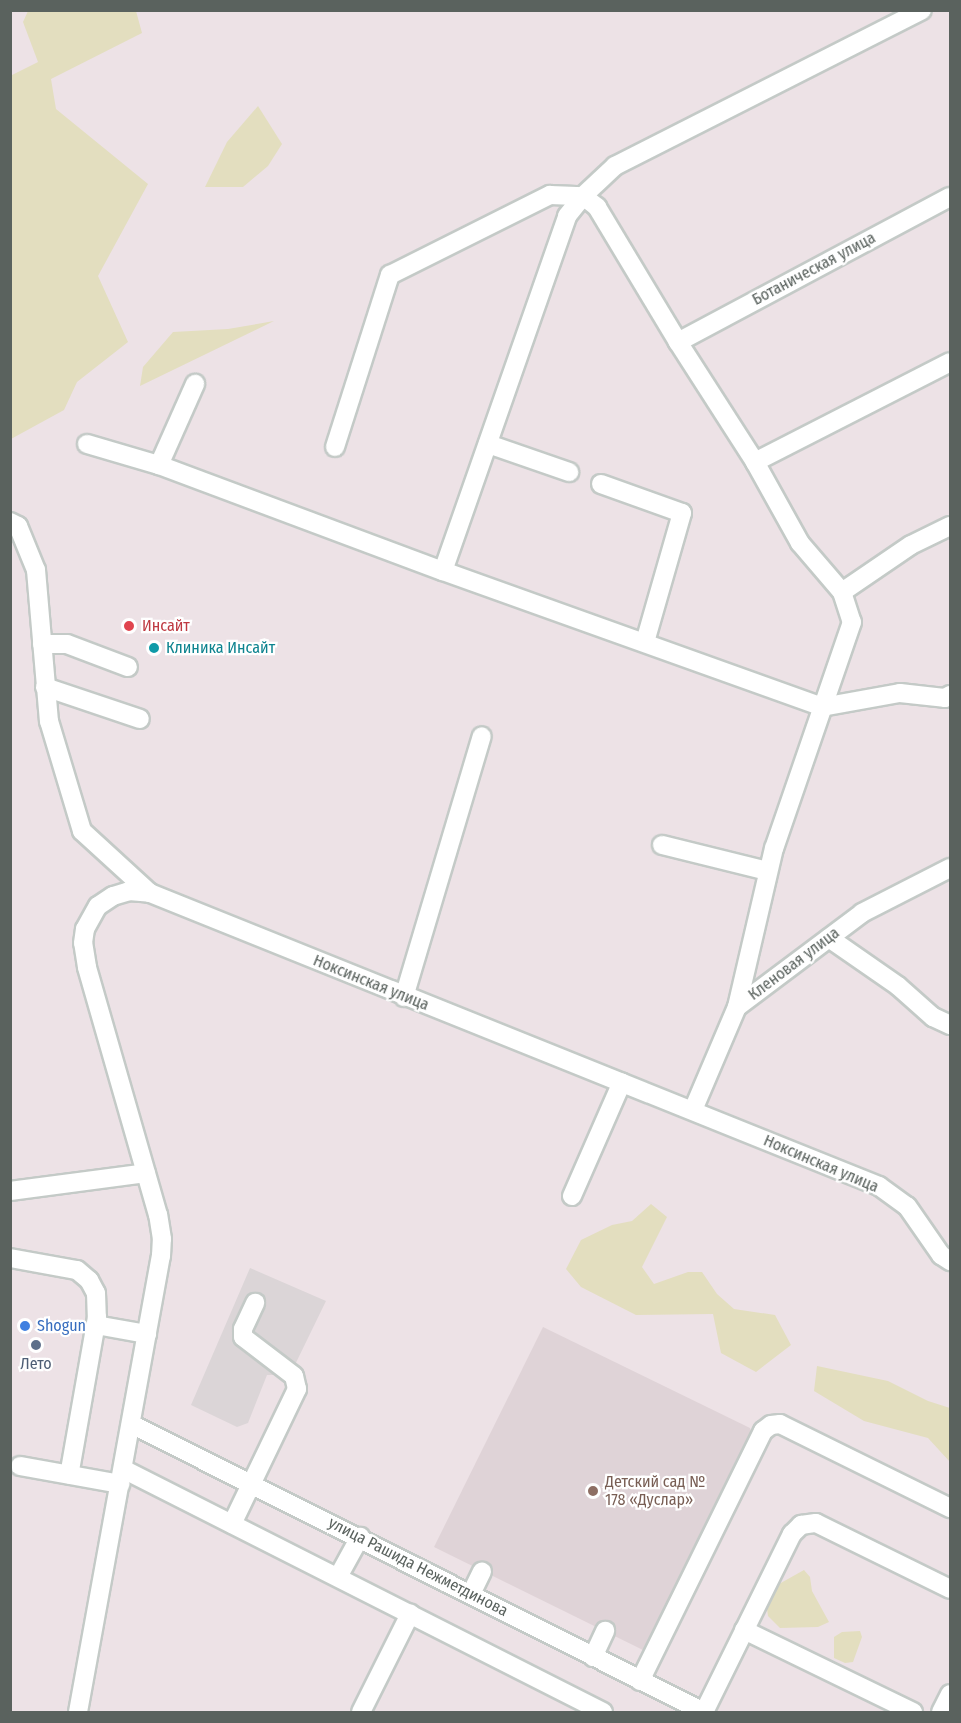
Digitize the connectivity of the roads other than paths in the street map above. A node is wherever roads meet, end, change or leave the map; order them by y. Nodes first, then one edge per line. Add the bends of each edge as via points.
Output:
1 (922, 10) edge
2 (583, 196) junction
3 (951, 197) edge
4 (678, 342) junction
5 (951, 362) edge
6 (195, 384) dead end
7 (87, 444) dead end
8 (488, 444) junction
9 (335, 447) dead end
10 (754, 462) junction
11 (159, 465) junction
12 (569, 472) dead end
13 (602, 484) dead end
14 (10, 522) edge
15 (951, 526) edge
16 (443, 571) junction
17 (842, 592) junction
18 (645, 642) junction
19 (42, 644) junction
20 (128, 667) dead end
21 (45, 687) junction
22 (951, 695) edge
23 (822, 707) junction
24 (140, 719) dead end
25 (482, 736) dead end
26 (662, 845) dead end
27 (951, 868) edge
28 (768, 870) junction
29 (150, 893) junction
30 (829, 938) junction
31 (404, 997) junction
32 (737, 1007) junction
33 (951, 1025) edge
34 (621, 1082) junction
35 (693, 1110) junction
36 (146, 1173) junction
37 (10, 1191) edge
38 (572, 1196) dead end
39 (10, 1258) edge
40 (951, 1261) edge
41 (255, 1303) dead end
42 (96, 1325) junction
43 (147, 1334) junction
44 (131, 1424) junction
45 (20, 1466) dead end
46 (69, 1475) junction
47 (121, 1476) junction
48 (251, 1484) junction
49 (951, 1508) edge
50 (232, 1524) junction
51 (360, 1537) junction
52 (482, 1571) dead end
53 (338, 1577) junction
54 (951, 1589) edge
55 (471, 1594) junction
56 (410, 1614) junction
57 (744, 1630) junction
58 (605, 1631) dead end
59 (593, 1657) junction
60 (640, 1681) junction
61 (951, 1694) edge
62 (704, 1712) edge
63 (78, 1713) edge
64 (361, 1713) edge
65 (603, 1713) edge
66 (913, 1713) edge
67 (941, 1713) edge

1 - 2 street via 615,166
2 - 4 street via 610,225
2 - 8 street via 567,216
2 - 9 street via 550,195 390,275
3 - 4 street, Ботаническая улица
4 - 10 street
5 - 10 street
6 - 11 street
7 - 11 street
8 - 12 street
8 - 16 street
10 - 17 street via 800,543
11 - 16 street
13 - 18 street via 682,513
14 - 19 street, Ноксинская улица via 18,526 36,570
15 - 17 street via 911,545
16 - 18 street
17 - 23 street via 852,622
18 - 23 street
19 - 20 street via 67,645
19 - 21 street, Ноксинская улица
21 - 24 street
21 - 29 street, Ноксинская улица via 50,721 82,831
22 - 23 street via 945,698 900,693
23 - 28 street
25 - 31 street
26 - 28 street
27 - 30 street, Кленовая улица via 862,913
28 - 32 street
29 - 31 street, Ноксинская улица
29 - 36 street via 129,891 98,906 85,929 83,943
30 - 32 street, Кленовая улица
30 - 33 street via 898,986 933,1017
31 - 34 street, Ноксинская улица
32 - 35 street, Кленовая улица
34 - 35 street, Ноксинская улица
34 - 38 street
35 - 40 street, Ноксинская улица via 879,1186 907,1206 941,1256
36 - 37 street
36 - 43 street via 162,1239
39 - 42 street via 81,1272 96,1293
41 - 48 street via 243,1337 294,1376 297,1386
42 - 43 street
42 - 46 street
43 - 44 street
44 - 47 street
44 - 48 street, улица Рашида Нежметдинова
45 - 46 street
46 - 47 street
47 - 50 street
47 - 63 street
48 - 50 street
48 - 51 street, улица Рашида Нежметдинова
49 - 60 street via 780,1424 771,1425 763,1431
50 - 53 street
51 - 53 street
51 - 55 street, улица Рашида Нежметдинова
52 - 55 street
53 - 56 street
54 - 57 street via 816,1522 807,1523 792,1534
55 - 59 street, улица Рашида Нежметдинова
56 - 64 street
56 - 65 street
57 - 62 street
57 - 66 street
58 - 59 street
59 - 60 street, улица Рашида Нежметдинова
60 - 62 street, улица Рашида Нежметдинова
61 - 67 street

